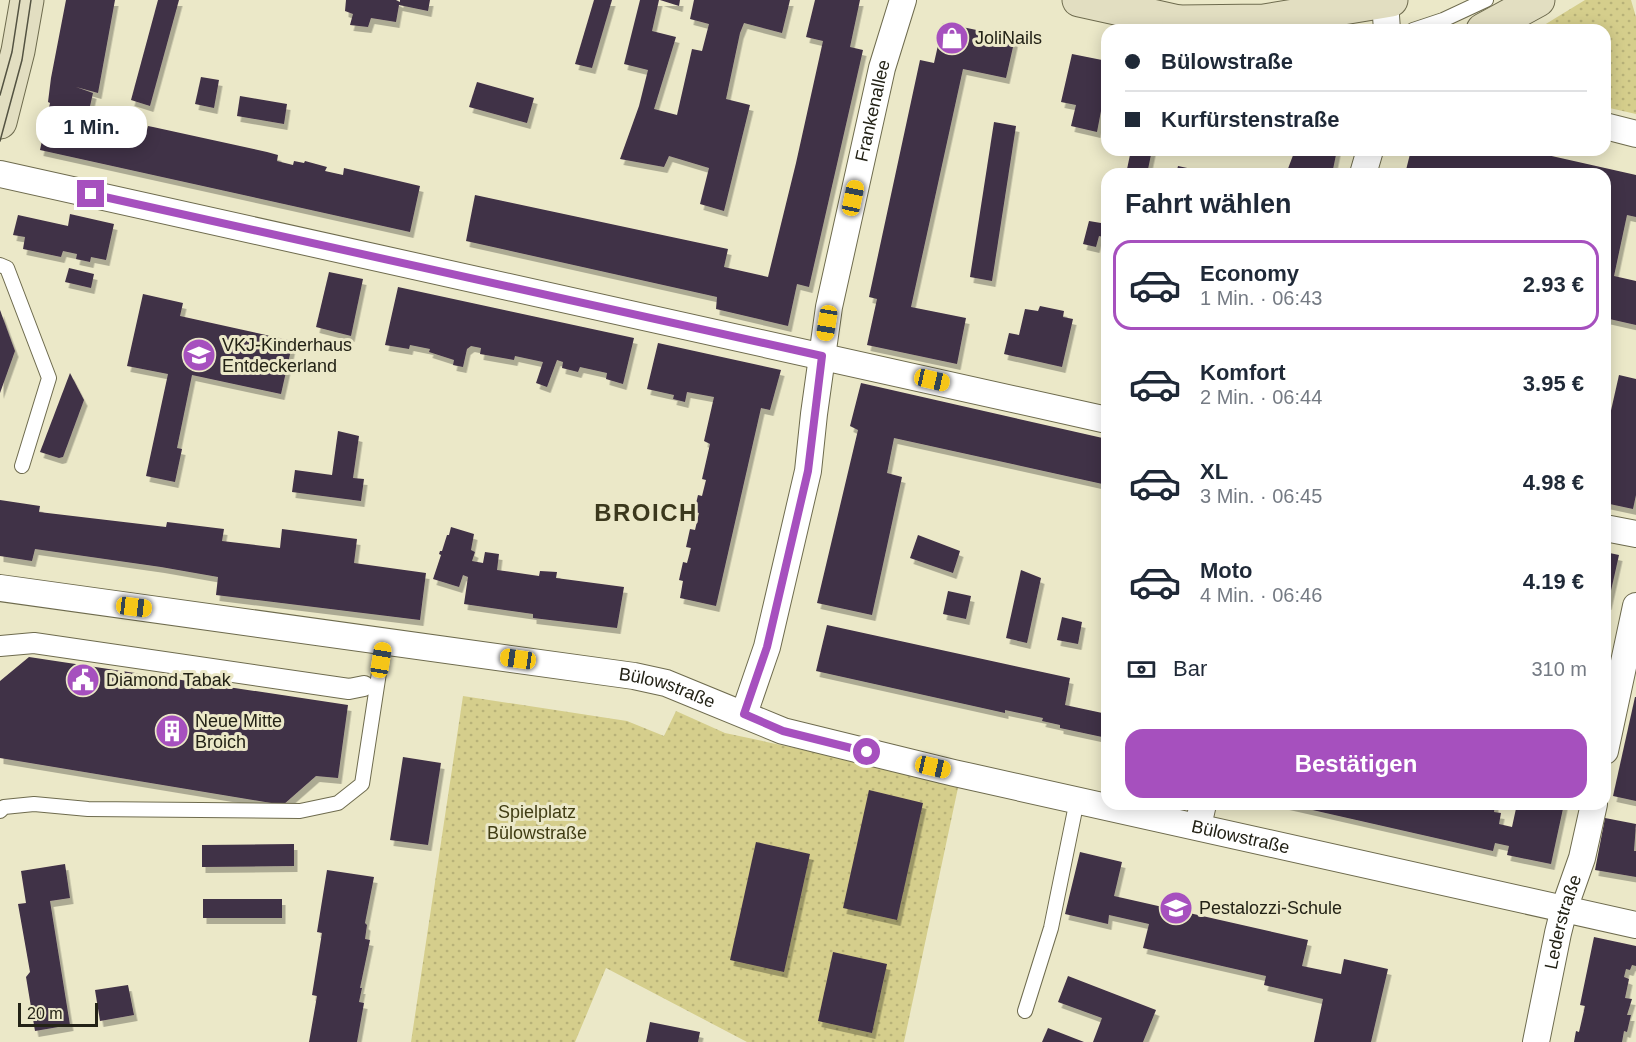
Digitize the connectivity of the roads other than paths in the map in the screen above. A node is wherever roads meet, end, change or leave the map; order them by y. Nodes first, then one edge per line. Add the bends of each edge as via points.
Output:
1 (27, 0) edge
2 (903, 0) edge
3 (1079, 0) edge
4 (1486, 0) edge
5 (1538, 0) edge
6 (1388, 11) edge
7 (1181, 24) edge
8 (1219, 24) edge
9 (1431, 24) edge
10 (1494, 24) edge
11 (0, 122) edge
12 (1611, 128) edge
13 (1636, 134) edge
14 (0, 174) edge
15 (0, 265) edge
16 (822, 356) junction
17 (1101, 419) edge
18 (22, 466) dead end
19 (1611, 529) edge
20 (1636, 534) edge
21 (0, 588) edge
22 (1636, 606) edge
23 (384, 640) junction
24 (0, 646) edge
25 (364, 686) dead end
26 (744, 714) junction
27 (1611, 723) edge
28 (1077, 800) junction
29 (1101, 803) edge
30 (1160, 810) edge
31 (1593, 810) edge
32 (0, 811) edge
33 (1201, 815) edge
34 (1564, 909) junction
35 (1636, 925) edge
36 (1025, 1011) dead end
37 (1536, 1042) edge

1 - 11 main road
2 - 16 street, Frankenallee via 879,79 829,307
3 - 7 main road
4 - 9 lane
5 - 10 main road
6 - 8 main road
12 - 13 street
14 - 16 street
15 - 18 lane via 7,268 49,378
16 - 17 street
16 - 26 street, Frankenallee via 808,471 767,647
19 - 20 street
21 - 23 street, Bülowstraße
22 - 27 street
23 - 26 street, Bülowstraße via 634,676 666,683
23 - 32 lane via 362,784 338,803 300,811 88,809 34,804 4,807
24 - 25 street via 34,643 349,689
26 - 28 street, Bülowstraße via 783,731
28 - 29 street, Bülowstraße
28 - 36 lane via 1051,928
30 - 33 street, Bülowstraße
31 - 34 street, Lederstraße via 1582,858
33 - 34 street, Bülowstraße
34 - 35 street, Bülowstraße
34 - 37 street, Lederstraße

